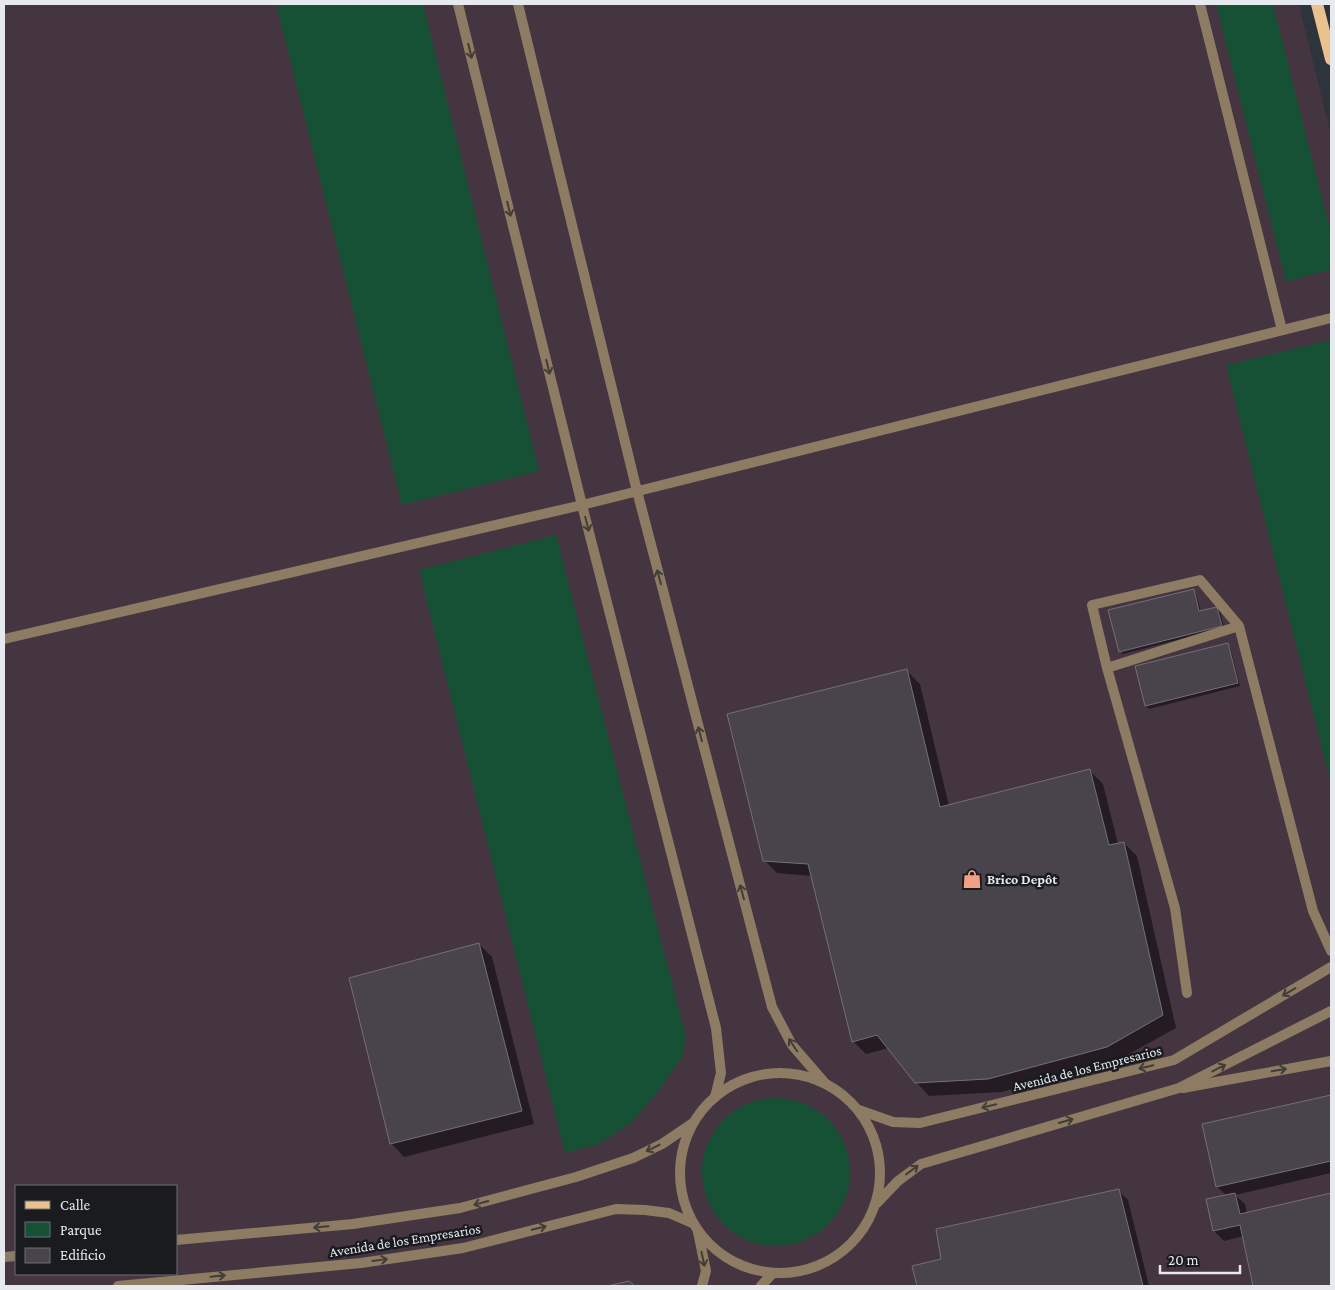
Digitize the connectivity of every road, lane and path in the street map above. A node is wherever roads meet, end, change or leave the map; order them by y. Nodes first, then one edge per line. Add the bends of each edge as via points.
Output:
1 (458, 4) edge
2 (518, 4) edge
3 (1200, 4) edge
4 (1317, 4) edge
5 (1331, 59) edge
6 (1331, 318) edge
7 (1282, 330) junction
8 (636, 491) junction
9 (582, 505) junction
10 (1239, 626) junction
11 (4, 639) edge
12 (1107, 668) junction
13 (1331, 951) edge
14 (1331, 967) edge
15 (1187, 992) dead end
16 (1331, 1011) edge
17 (1331, 1061) edge
18 (824, 1082) junction
19 (1180, 1088) junction
20 (715, 1097) junction
21 (859, 1110) junction
22 (694, 1122) junction
23 (876, 1203) junction
24 (695, 1227) junction
25 (178, 1240) edge
26 (772, 1274) junction
27 (118, 1286) edge
28 (702, 1286) edge
29 (761, 1286) edge

1 -> 9 street
2 - 8 street
3 - 7 street
4 - 5 main road
6 - 7 street
7 - 8 street
8 - 9 street
18 -> 8 street via 792,1045 772,1007
9 - 11 street
9 -> 20 street via 716,1028 721,1073
10 - 12 street
10 - 12 street via 1200,580 1092,605
10 - 13 street via 1313,911
12 - 15 street via 1175,908
14 -> 21 street, Avenida de los Empresarios via 1174,1060 920,1123 893,1122
19 -> 16 street
19 -> 17 street
18 - 20 street via 799,1074 778,1072 748,1078
18 - 21 street via 846,1096
23 -> 19 street via 921,1164
20 - 22 street
21 - 23 street via 876,1140 881,1172
22 - 24 street via 684,1143 680,1163 682,1196
22 -> 25 street, Avenida de los Empresarios via 662,1144 633,1158 460,1208 353,1224
23 - 26 street via 864,1229 842,1252 817,1267 789,1274
24 - 26 street via 724,1257 758,1272
27 -> 24 street, Avenida de los Empresarios via 361,1263 463,1248 616,1209 669,1213
24 -> 28 street via 706,1272
26 - 29 street

